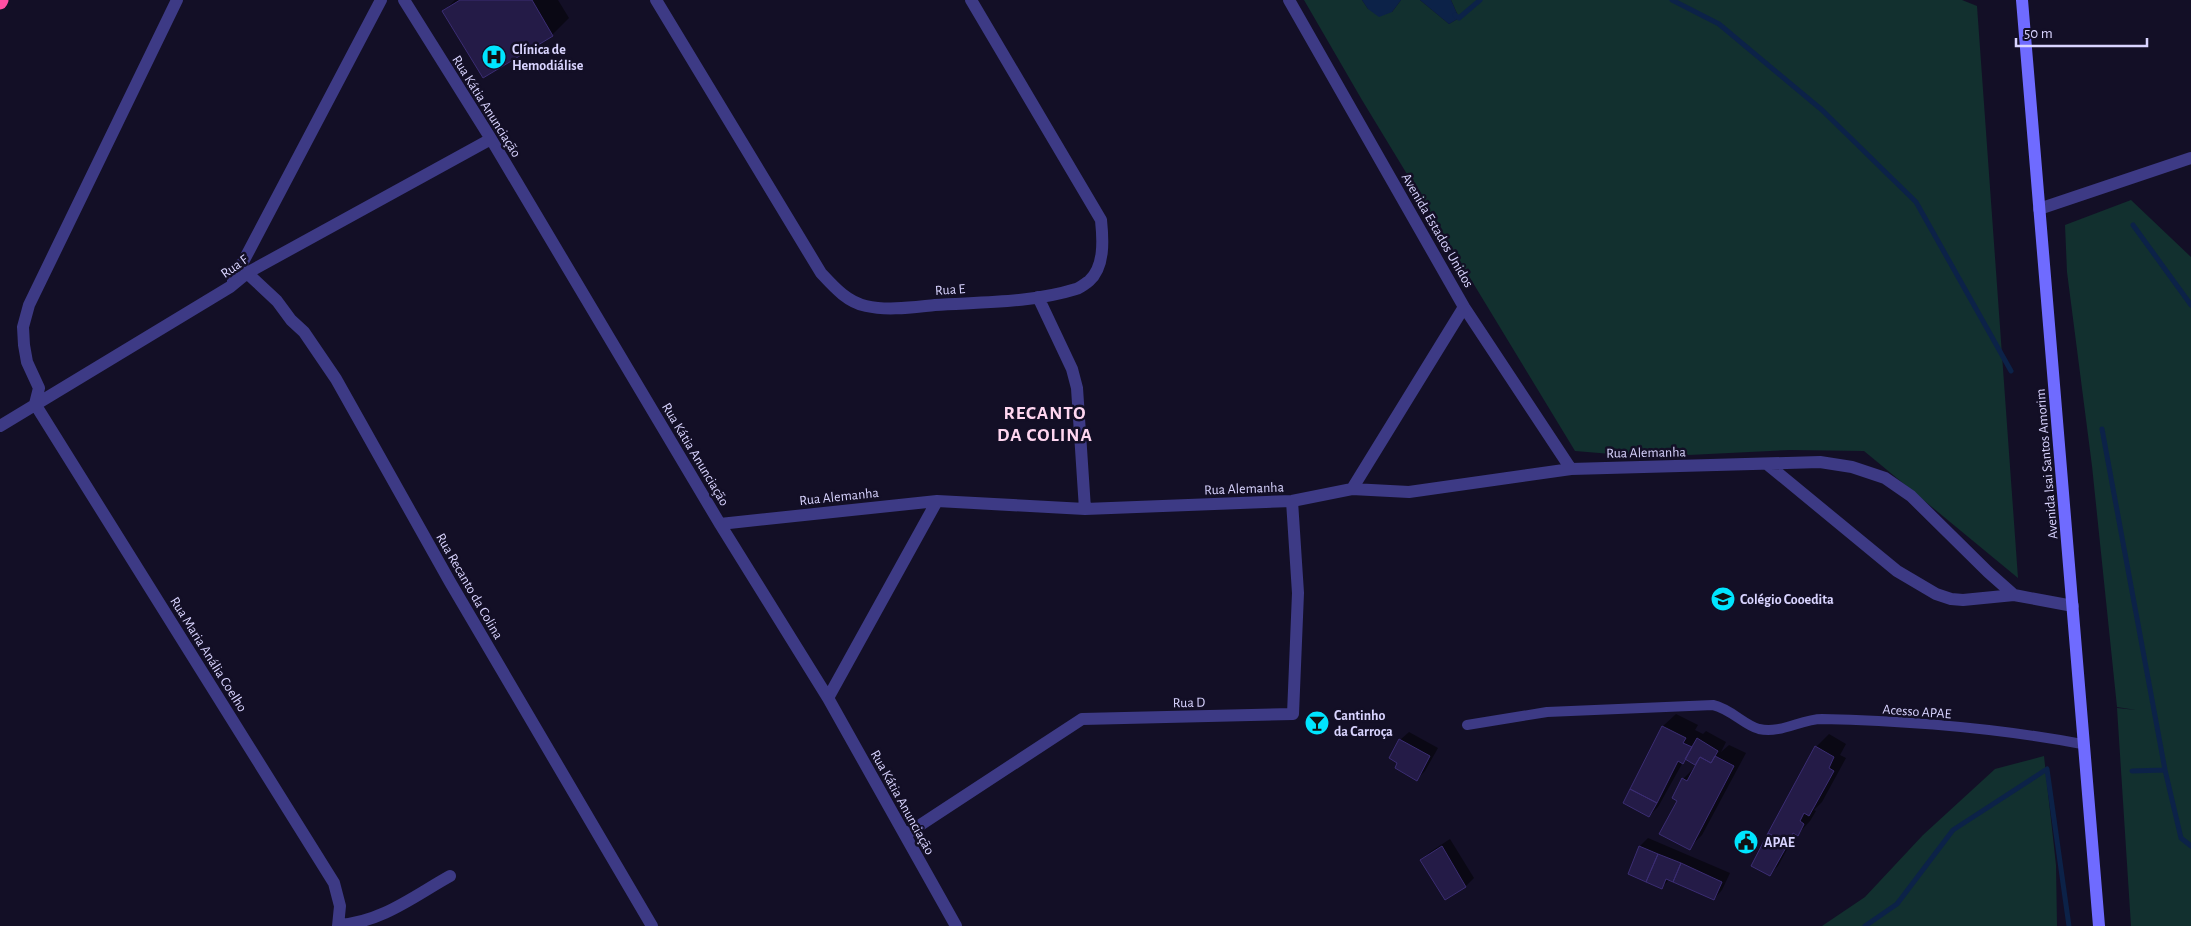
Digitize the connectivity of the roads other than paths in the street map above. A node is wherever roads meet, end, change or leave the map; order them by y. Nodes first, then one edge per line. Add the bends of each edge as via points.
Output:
1 (177, 0) edge
2 (381, 0) edge
3 (404, 0) edge
4 (656, 0) edge
5 (971, 0) edge
6 (1289, 0) edge
7 (2022, 0) edge
8 (491, 139) junction
9 (2191, 158) edge
10 (2039, 209) junction
11 (247, 273) junction
12 (230, 287) junction
13 (1038, 297) junction
14 (1464, 306) junction
15 (35, 404) junction
16 (0, 426) edge
17 (1767, 464) junction
18 (1570, 469) junction
19 (1352, 488) junction
20 (1292, 501) junction
21 (937, 502) junction
22 (1085, 510) junction
23 (720, 524) junction
24 (2014, 595) junction
25 (2073, 606) junction
26 (828, 698) junction
27 (1467, 725) dead end
28 (2082, 744) junction
29 (905, 835) junction
30 (450, 876) dead end
31 (339, 925) edge
32 (652, 926) edge
33 (956, 926) edge
34 (2099, 926) edge

1 - 15 street via 29,305 23,328 24,345 27,362 39,388
2 - 12 street
3 - 8 street, Rua Kátia Anunciação
4 - 13 street, Rua E via 821,273 837,291 868,307
5 - 13 street, Rua E via 1100,220 1102,254 1090,280 1078,289
6 - 14 street, Avenida Estados Unidos
7 - 10 main road, Avenida Isai Santos Amorim
8 - 11 street, Rua F
8 - 23 street, Rua Kátia Anunciação
9 - 10 street
10 - 25 main road, Avenida Isai Santos Amorim
11 - 12 street, Rua F
11 - 32 street, Rua Recanto da Colina via 304,332 331,372
12 - 15 street, Rua F
13 - 22 street via 1072,369 1077,388
14 - 18 street, Avenida Estados Unidos
14 - 19 street
15 - 16 street, Rua F
15 - 31 street, Rua Maria Anália Coelho via 334,883 340,906
17 - 18 street, Rua Alemanha
17 - 24 street via 1897,571 1936,594 1963,600
17 - 24 street, Rua Alemanha via 1820,462 1852,467 1885,478 1911,496
18 - 19 street, Rua Alemanha via 1409,492
19 - 20 street, Rua Alemanha
20 - 22 street, Rua Alemanha
20 - 29 street, Rua D via 1298,594 1293,714 1082,719
21 - 22 street, Rua Alemanha
21 - 23 street, Rua Alemanha
21 - 26 street
23 - 26 street, Rua Kátia Anunciação
24 - 25 street
25 - 28 main road, Avenida Isai Santos Amorim
26 - 29 street, Rua Kátia Anunciação
27 - 28 lane, Acesso APAE via 1547,712 1698,705 1721,707 1758,729 1768,730 1819,719 1856,720 2034,735
28 - 34 main road, Avenida Isai Santos Amorim
29 - 33 street, Rua Kátia Anunciação
30 - 31 street via 386,913 358,923

